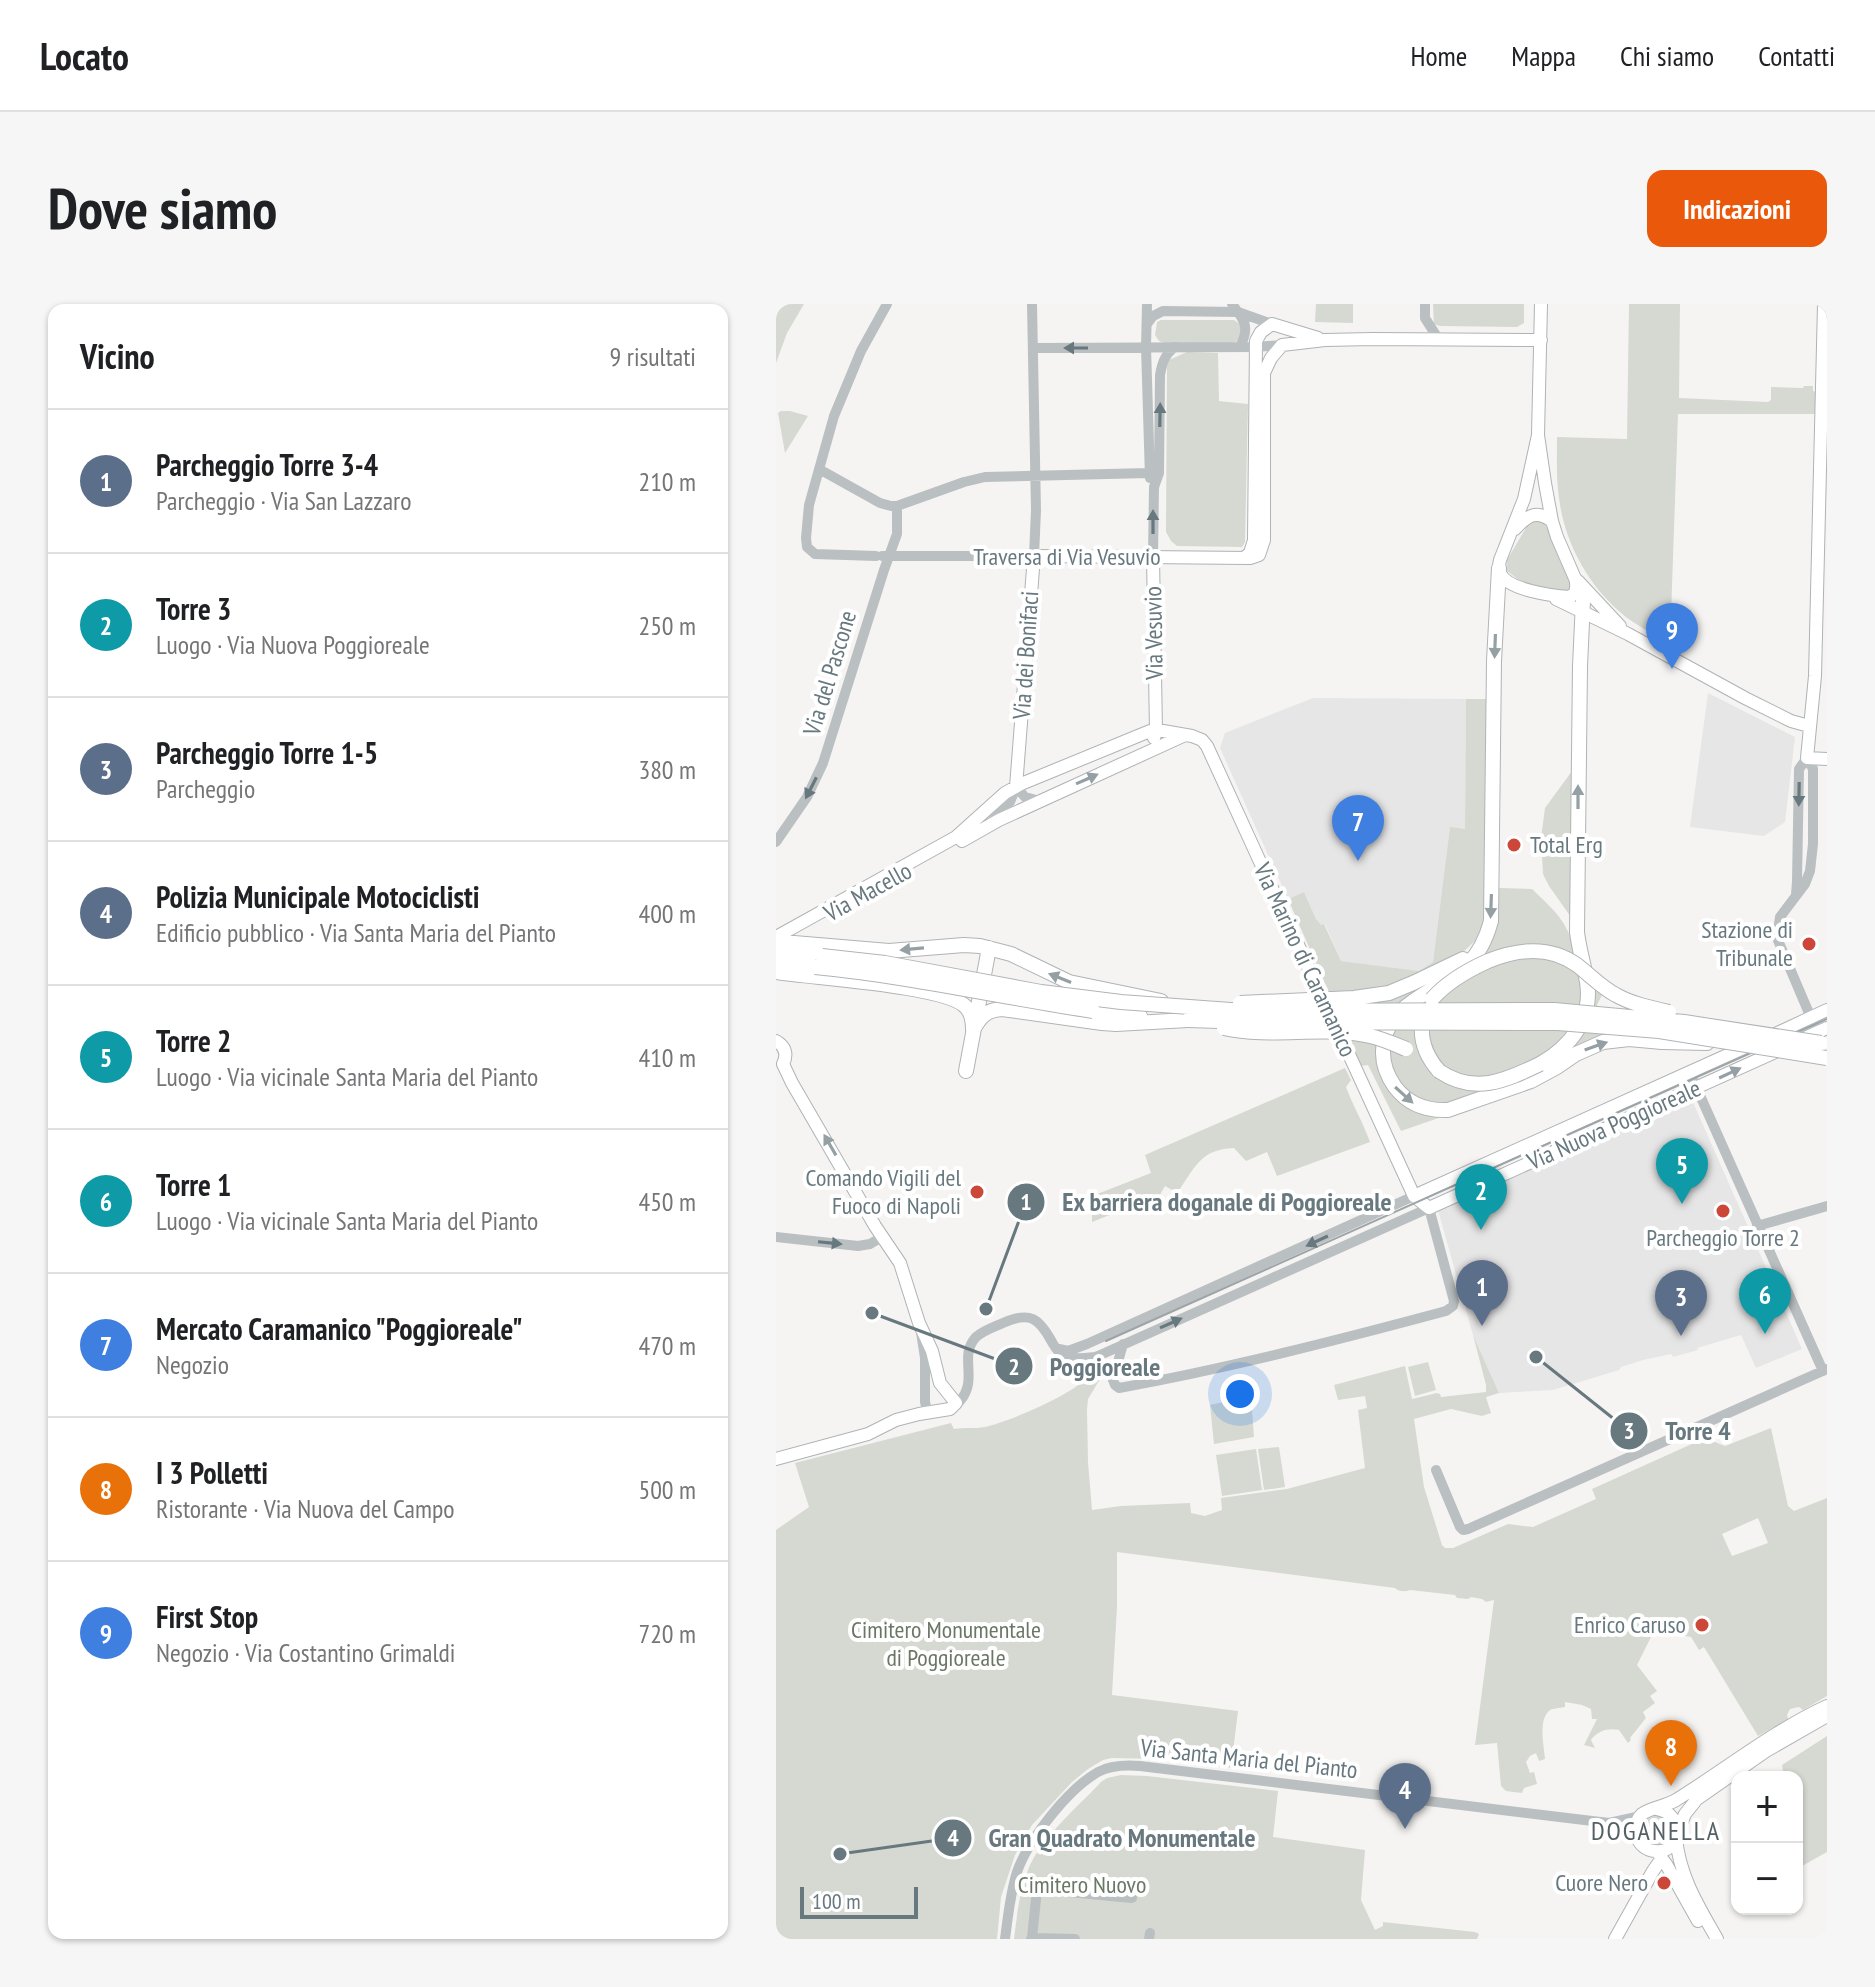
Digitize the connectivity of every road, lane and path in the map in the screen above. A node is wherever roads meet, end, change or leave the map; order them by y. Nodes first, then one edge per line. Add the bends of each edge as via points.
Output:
1 (887, 304) edge
2 (1032, 304) edge
3 (1150, 304) edge
4 (1425, 304) edge
5 (1541, 304) edge
6 (1824, 304) edge
7 (1235, 308) edge
8 (1163, 311) junction
9 (1425, 318) junction
10 (1147, 324) junction
11 (1272, 324) junction
12 (1406, 339) junction
13 (1325, 340) junction
14 (1439, 340) junction
15 (1541, 340) junction
16 (1282, 345) junction
17 (1146, 347) junction
18 (1175, 347) junction
19 (1237, 347) junction
20 (1255, 347) junction
21 (1033, 348) junction
22 (1255, 370) junction
23 (1538, 435) junction
24 (819, 469) junction
25 (1148, 473) junction
26 (1035, 475) junction
27 (1154, 487) junction
28 (897, 506) junction
29 (1552, 521) junction
30 (1510, 534) junction
31 (882, 556) junction
32 (1034, 556) junction
33 (1153, 557) junction
34 (1244, 558) junction
35 (1499, 568) junction
36 (1577, 581) junction
37 (1542, 593) junction
38 (1582, 611) junction
39 (1628, 634) junction
40 (1809, 726) junction
41 (1156, 731) junction
42 (1186, 735) junction
43 (1129, 739) junction
44 (1138, 756) junction
45 (1807, 758) junction
46 (1827, 759) edge
47 (1036, 778) junction
48 (1016, 787) junction
49 (1040, 801) junction
50 (986, 827) junction
51 (958, 840) junction
52 (776, 842) edge
53 (1486, 936) junction
54 (776, 941) edge
55 (989, 948) junction
56 (776, 953) edge
57 (776, 965) edge
58 (776, 972) edge
59 (1827, 1010) edge
60 (1189, 1014) junction
61 (1810, 1018) junction
62 (973, 1030) junction
63 (1822, 1030) edge
64 (1730, 1036) junction
65 (776, 1041) edge
66 (1827, 1044) edge
67 (1827, 1058) edge
68 (780, 1067) edge
69 (966, 1071) dead end
70 (1439, 1071) junction
71 (1690, 1073) junction
72 (776, 1078) edge
73 (792, 1083) junction
74 (1697, 1089) junction
75 (1414, 1196) junction
76 (1827, 1206) edge
77 (1429, 1208) junction
78 (1757, 1226) junction
79 (776, 1237) edge
80 (882, 1237) junction
81 (919, 1323) junction
82 (1094, 1341) junction
83 (1053, 1342) junction
84 (1123, 1344) junction
85 (1100, 1355) junction
86 (1825, 1370) edge
87 (956, 1399) junction
88 (927, 1410) dead end
89 (776, 1459) edge
90 (1436, 1470) dead end
91 (1827, 1706) edge
92 (1827, 1716) edge
93 (1709, 1791) junction
94 (1657, 1809) junction
95 (1641, 1816) junction
96 (1609, 1823) junction
97 (1677, 1834) junction
98 (1637, 1839) junction
99 (1662, 1859) junction
100 (1682, 1870) junction
101 (1132, 1898) dead end
102 (1032, 1938) edge
103 (1005, 1939) edge
104 (1075, 1939) edge
105 (1615, 1939) edge
106 (1708, 1939) edge
107 (1717, 1939) edge

1 - 24 street via 843,392
2 - 21 street, Via dei Bonifaci
3 - 8 street
3 - 10 street, Via Vesuvio
4 - 9 street
5 - 15 main road
6 - 40 main road via 1815,676
7 - 8 street
7 - 11 street
7 - 19 street via 1246,328
8 - 10 street
9 - 12 street
9 - 14 street
10 - 17 street, Via Vesuvio
11 - 13 main road
11 - 20 main road via 1261,332
12 - 13 main road
12 - 14 main road
13 - 16 main road
14 - 15 main road
15 - 23 main road
16 - 20 street
16 - 34 main road via 1264,373 1263,546 1256,557
17 - 18 street
17 -> 21 street
17 - 25 street, Via Vesuvio
18 - 19 street
27 -> 18 street, Via Vesuvio via 1159,473 1160,375 1164,359
19 - 20 street
19 - 22 street
20 - 22 main road
21 - 26 street, Via dei Bonifaci
22 - 34 main road via 1254,540
23 - 29 main road
23 - 30 main road via 1528,486
24 - 28 street via 880,503
24 - 31 street, Traversa di Via Vesuvio via 808,509 807,547 824,555
25 - 26 street
25 - 27 street, Via Vesuvio
26 - 28 street via 972,480
26 - 32 street, Via dei Bonifaci
33 -> 27 street, Via Vesuvio
28 - 31 street, Via del Pascone via 897,534
29 - 30 main road via 1532,515
29 - 36 main road
30 - 35 main road
31 - 32 street, Traversa di Via Vesuvio
31 -> 52 street, Via del Pascone via 823,763
32 - 33 main road, Traversa di Via Vesuvio
32 - 48 main road, Via dei Bonifaci
33 - 34 main road, Traversa di Via Vesuvio
33 - 41 main road, Via Vesuvio
35 - 37 main road via 1508,582
35 -> 53 highway via 1491,912
36 - 37 main road via 1570,597
36 - 38 highway
36 - 39 main road
37 - 38 main road
38 - 39 main road
70 -> 38 highway, bridge via 1462,1083 1515,1075 1564,1048 1584,1017 1587,982 1577,914
39 - 40 main road via 1745,698
40 - 45 main road
41 - 42 main road
41 - 43 main road
41 - 44 main road
42 - 44 main road
42 - 75 main road, Via Marino di Caramanico via 1207,746
43 - 44 street via 1138,746
43 - 47 main road
49 -> 44 main road
45 - 46 main road
45 - 61 street via 1799,769 1796,895 1780,917 1777,938
47 - 48 main road
47 - 49 street via 1031,792
48 - 49 street via 1025,797
48 - 50 street via 1010,802
48 - 51 main road
49 - 50 main road
50 - 51 main road
51 - 54 main road, Via Macello
53 - 60 highway, bridge via 1466,958 1389,993 1263,1001
53 -> 64 highway, bridge via 1465,967 1408,1004 1388,1027 1385,1068 1398,1091 1421,1107 1448,1110 1531,1081 1603,1042 1672,1043
55 -> 54 highway via 876,951
60 -> 55 highway, bridge via 1136,994 1069,982
55 - 62 highway, bridge
56 - 60 highway, bridge via 885,963
57 - 60 highway, bridge via 871,973 1123,1014
58 - 62 highway via 949,997 967,1007
59 - 61 main road, Via Nuova Poggioreale
60 - 62 highway via 1102,1023 994,1009
60 - 64 highway, bridge via 1250,1022 1558,1023
60 - 70 highway, bridge via 1241,1032 1371,1036 1406,1049
61 - 63 street
61 - 71 main road, Via Nuova Poggioreale
62 - 69 highway
74 -> 63 main road, Via Nuova Poggioreale
64 - 66 highway, bridge
64 - 67 highway, bridge
64 - 70 highway, bridge via 1631,1002 1568,959 1547,951 1525,951 1476,967 1432,999 1421,1033
65 - 68 main road via 786,1056
68 - 73 main road
71 - 74 street
71 - 75 main road, Via Nuova Poggioreale
72 - 73 main road
80 -> 73 main road
74 - 77 main road, Via Nuova Poggioreale
74 - 78 street
75 - 77 main road
75 -> 82 street, Via Nuova Poggioreale
76 - 78 street
84 -> 77 street, Via Nuova Poggioreale
77 - 84 street via 1454,1301 1446,1311 1119,1388 1113,1380
78 - 86 street
79 -> 80 street via 858,1246
80 - 81 main road via 900,1263
81 - 87 main road via 940,1383
81 - 88 street
82 - 83 street, Via Nuova Poggioreale via 1068,1351
82 - 85 street via 1090,1350
83 - 85 street, Via Nuova Poggioreale via 1065,1357
83 - 87 street, Via Nuova Poggioreale via 1042,1324 1028,1317 985,1331 969,1350 967,1393
84 - 85 street, Via Nuova Poggioreale
86 - 90 street via 1468,1529 1460,1527
87 - 89 main road via 950,1409 896,1420 868,1434
91 - 94 main road
92 - 93 main road
93 - 97 main road via 1685,1814
93 - 100 main road via 1686,1831
94 - 95 main road
94 - 97 main road via 1669,1813
95 - 96 street, Via Santa Maria del Pianto
95 - 98 main road
96 - 98 street
96 - 103 street, Via Santa Maria del Pianto via 1118,1766 1089,1778 1037,1835 1017,1872
97 - 99 main road
97 - 100 main road
98 - 99 main road
99 - 105 main road
99 - 106 main road
100 - 107 main road
101 - 102 street via 1037,1889
102 - 104 street

